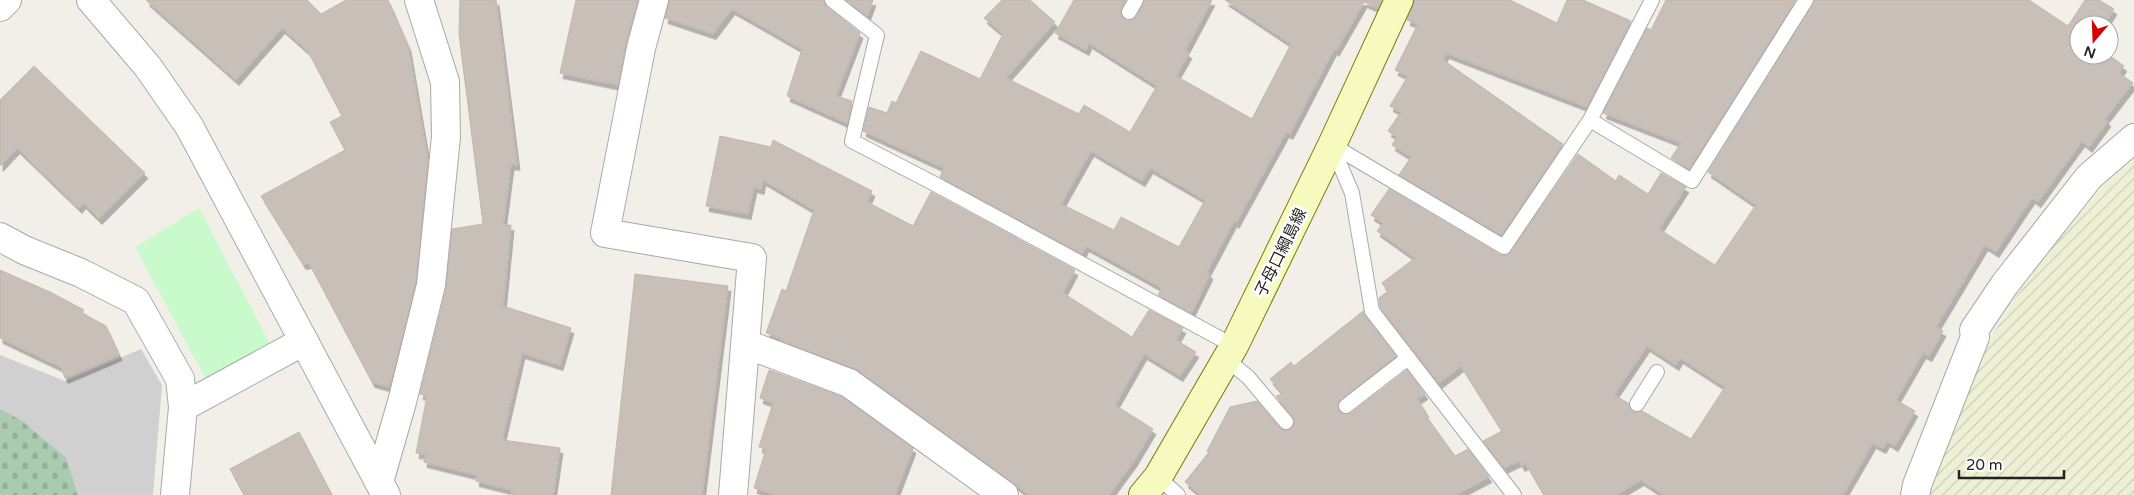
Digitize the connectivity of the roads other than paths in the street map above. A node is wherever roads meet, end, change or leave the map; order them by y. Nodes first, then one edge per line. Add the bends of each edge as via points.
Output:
1 (7, 0) edge
2 (418, 0) edge
3 (654, 0) edge
4 (832, 0) edge
5 (1399, 0) edge
6 (1652, 0) edge
7 (1806, 0) edge
8 (95, 2) edge
9 (0, 7) edge
10 (1590, 120) junction
11 (2134, 138) edge
12 (1332, 145) junction
13 (0, 237) edge
14 (304, 341) junction
15 (746, 344) junction
16 (1230, 352) junction
17 (1408, 358) junction
18 (1657, 372) dead end
19 (1637, 404) dead end
20 (1346, 406) dead end
21 (182, 407) junction
22 (1286, 422) dead end
23 (1150, 486) edge
24 (382, 489) edge
25 (176, 495) edge
26 (732, 495) edge
27 (1004, 495) edge
28 (1178, 495) edge
29 (1514, 495) edge
30 (1915, 495) edge

1 - 9 street
2 - 24 street via 444,82 446,137 431,285
3 - 15 street via 641,48 605,233 752,258
4 - 16 lane via 877,36 852,141 933,182
5 - 12 main road, 子母口綱島線
6 - 10 lane
7 - 10 lane via 1692,181
8 - 14 street via 148,67 190,126
10 - 12 lane via 1504,247
11 - 30 street via 2089,177 2005,284 1974,330 1975,337
12 - 16 main road, 子母口綱島線
12 - 17 lane via 1352,193 1372,311
13 - 21 street via 136,301 180,379
14 - 21 street
14 - 24 street
15 - 26 street
15 - 27 street via 848,383
16 - 22 lane
16 - 23 main road, 子母口綱島線
17 - 20 lane
17 - 29 lane
18 - 19 lane
21 - 25 street
23 - 28 lane

